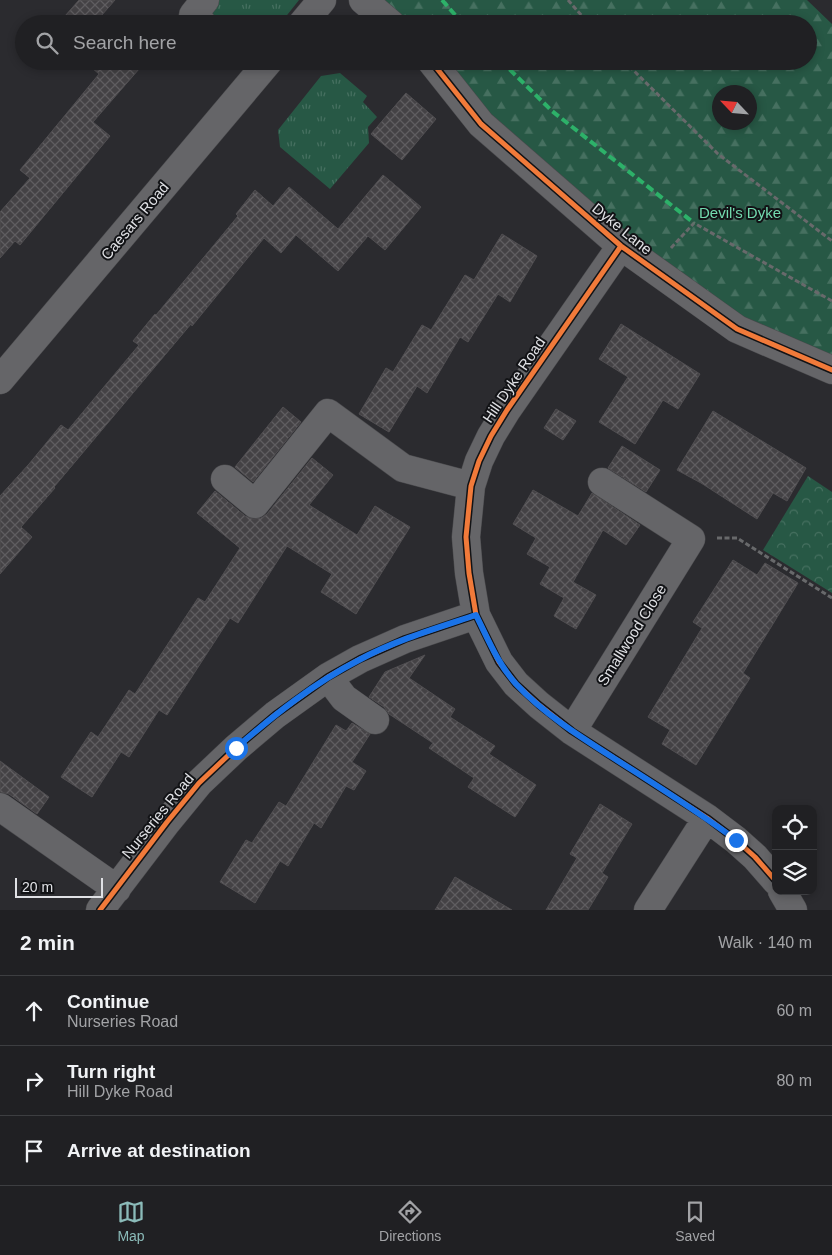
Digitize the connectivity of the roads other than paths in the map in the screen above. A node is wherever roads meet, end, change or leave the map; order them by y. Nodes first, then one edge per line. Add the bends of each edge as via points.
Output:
1 (205, 0) edge
2 (322, 0) edge
3 (363, 0) edge
4 (193, 15) edge
5 (310, 15) edge
6 (380, 15) edge
7 (255, 70) edge
8 (438, 70) edge
9 (621, 246) junction
10 (832, 370) edge
11 (0, 380) edge
12 (225, 479) dead end
13 (602, 482) dead end
14 (471, 486) junction
15 (476, 615) junction
16 (328, 677) junction
17 (375, 720) dead end
18 (572, 731) junction
19 (0, 807) edge
20 (707, 818) junction
21 (772, 876) edge
22 (117, 889) junction
23 (784, 895) edge
24 (100, 910) edge
25 (648, 910) edge
26 (793, 910) edge

1 - 4 street
2 - 5 street
3 - 6 street
7 - 11 street, Caesars Road
8 - 9 street, Dyke Lane via 481,124
9 - 10 street, Dyke Lane via 737,329
9 - 14 street, Hill Dyke Road via 495,430
12 - 14 street via 255,504 328,414 403,468
13 - 18 street, Smallwood Close via 691,539
14 - 15 street, Hill Dyke Road via 466,537
15 - 16 street, Nurseries Road via 405,639
15 - 18 street, Hill Dyke Road via 499,662 516,684
16 - 17 street via 344,698
16 - 22 street, Nurseries Road via 275,715 199,783
18 - 20 street, Hill Dyke Road
19 - 22 street
20 - 21 street, Hill Dyke Road via 755,857
20 - 25 street
22 - 24 street, Nurseries Road
23 - 26 street

